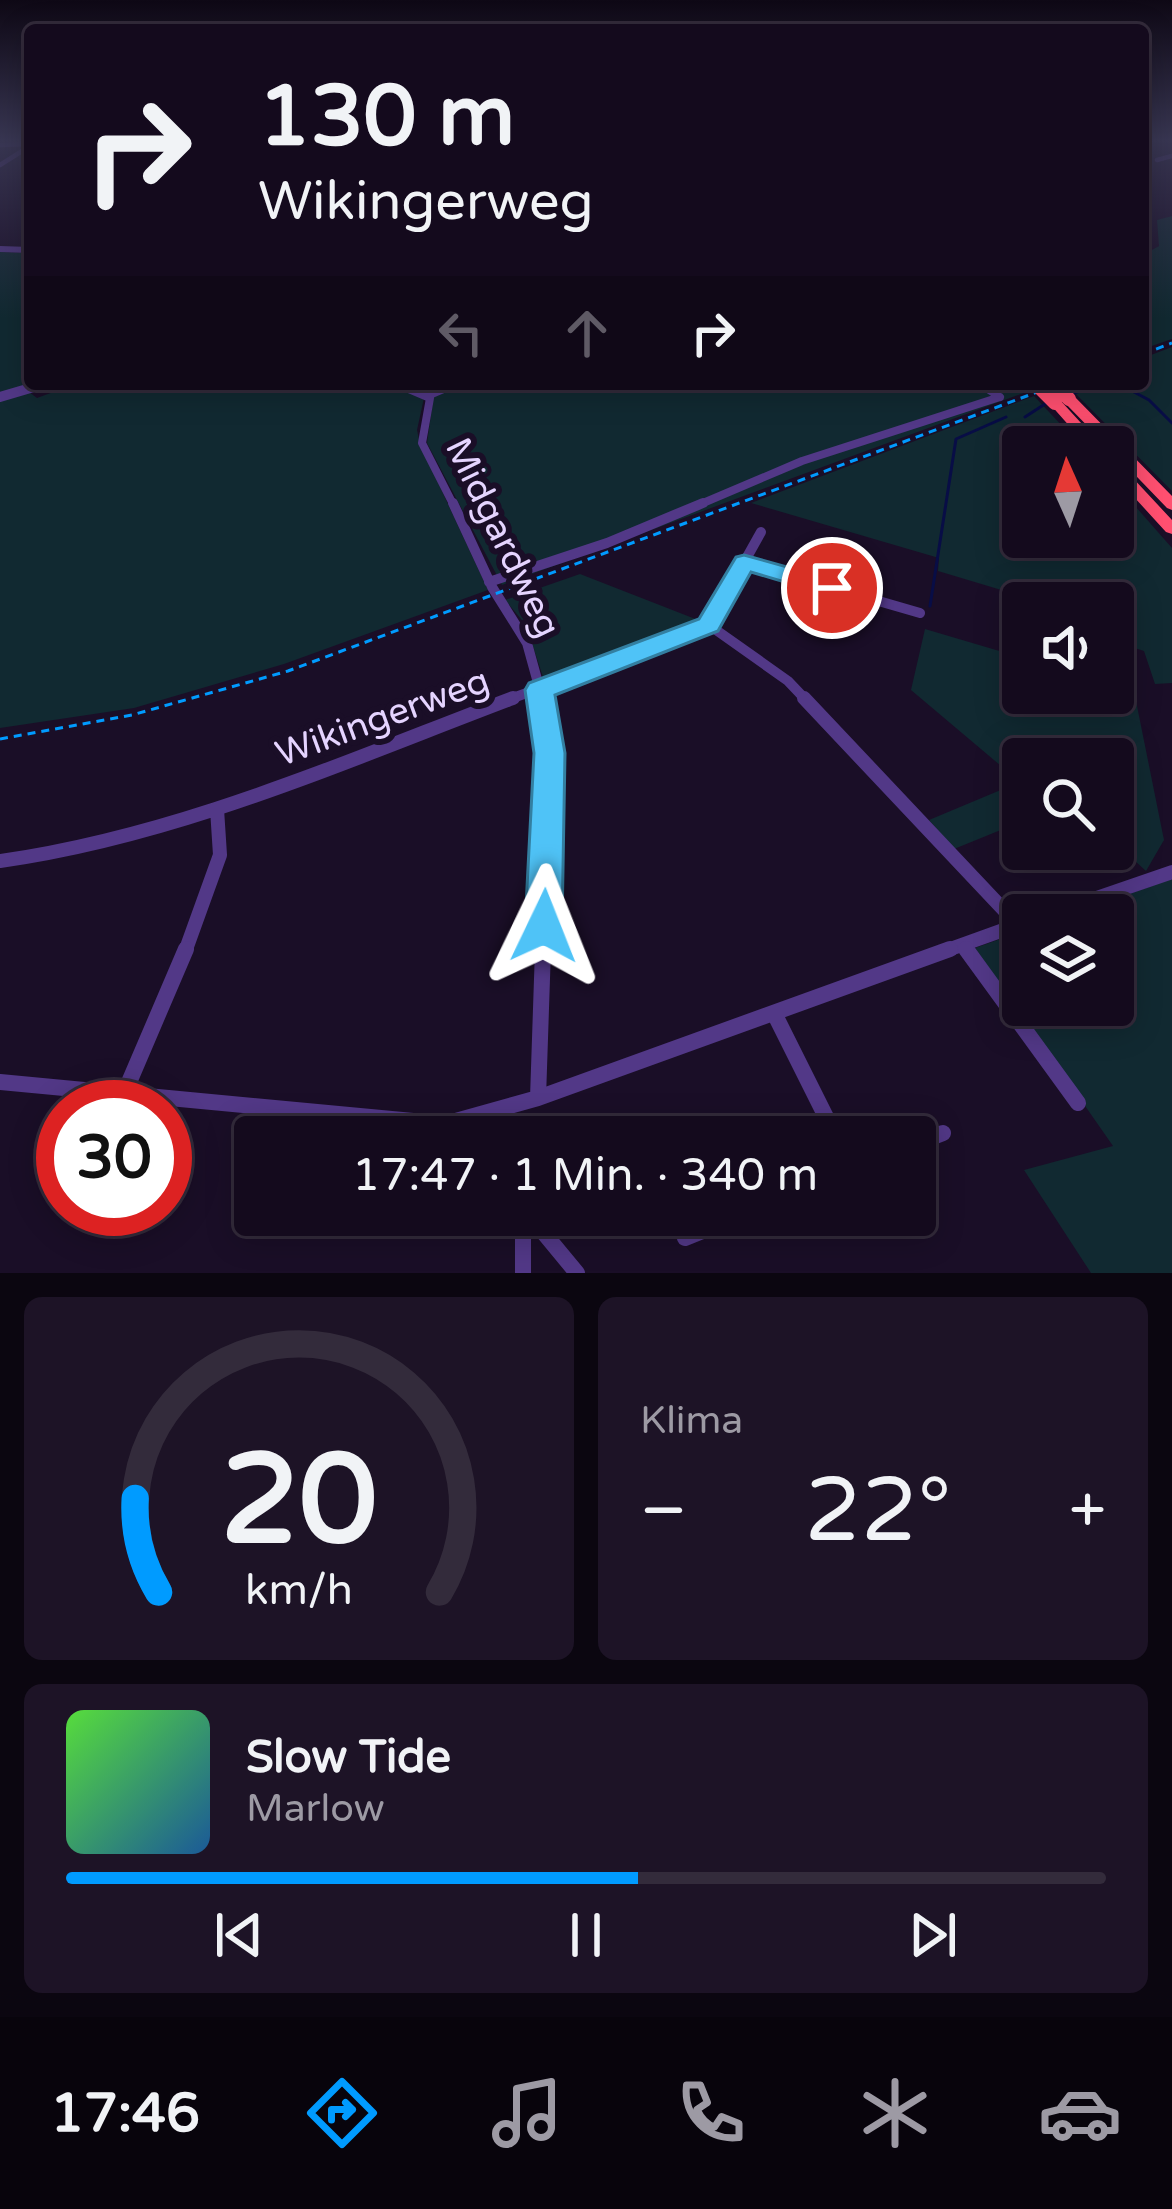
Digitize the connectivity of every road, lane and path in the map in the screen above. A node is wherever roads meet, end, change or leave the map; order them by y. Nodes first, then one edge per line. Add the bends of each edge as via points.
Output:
1 (412, 390) edge
2 (441, 390) edge
3 (989, 390) edge
4 (1045, 390) edge
5 (1057, 390) edge
6 (427, 396) junction
7 (1062, 401) junction
8 (1080, 426) edge
9 (1134, 488) edge
10 (1172, 505) edge
11 (1172, 529) edge
12 (761, 532) dead end
13 (744, 562) junction
14 (489, 582) junction
15 (920, 614) dead end
16 (709, 625) junction
17 (540, 690) junction
18 (217, 809) junction
19 (0, 861) edge
20 (1172, 872) edge
21 (1108, 894) edge
22 (1002, 905) edge
23 (1002, 931) edge
24 (963, 945) junction
25 (774, 1013) junction
26 (130, 1080) edge
27 (0, 1082) edge
28 (36, 1085) edge
29 (538, 1098) junction
30 (192, 1101) edge
31 (1078, 1103) dead end
32 (324, 1116) edge
33 (489, 1116) edge
34 (826, 1116) edge
35 (943, 1133) dead end
36 (936, 1136) edge
37 (525, 1236) edge
38 (544, 1236) edge
39 (691, 1236) edge
40 (686, 1238) dead end
41 (524, 1273) edge
42 (577, 1273) edge

1 - 6 street, Midgardweg
2 - 6 street
3 - 14 street via 1000,398 802,461 607,543
4 - 7 highway, bridge
5 - 7 highway, bridge
6 - 14 street, Midgardweg via 422,443
7 - 8 highway
7 - 10 highway
9 - 11 highway
12 - 13 street
13 - 15 street
13 - 16 street
14 - 17 street, Midgardweg via 519,626
16 - 17 street, Wikingerweg
16 - 22 street via 788,681
17 - 18 street, Wikingerweg
17 - 29 street, Midgardweg via 550,753
18 - 19 street, Wikingerweg via 64,852
18 - 26 street via 220,855 210,893
20 - 21 street
23 - 24 street
24 - 25 street
24 - 31 street
25 - 29 street
25 - 34 street
27 - 28 street
29 - 33 street
30 - 32 street
35 - 36 street
37 - 41 street
38 - 42 street
39 - 40 street

